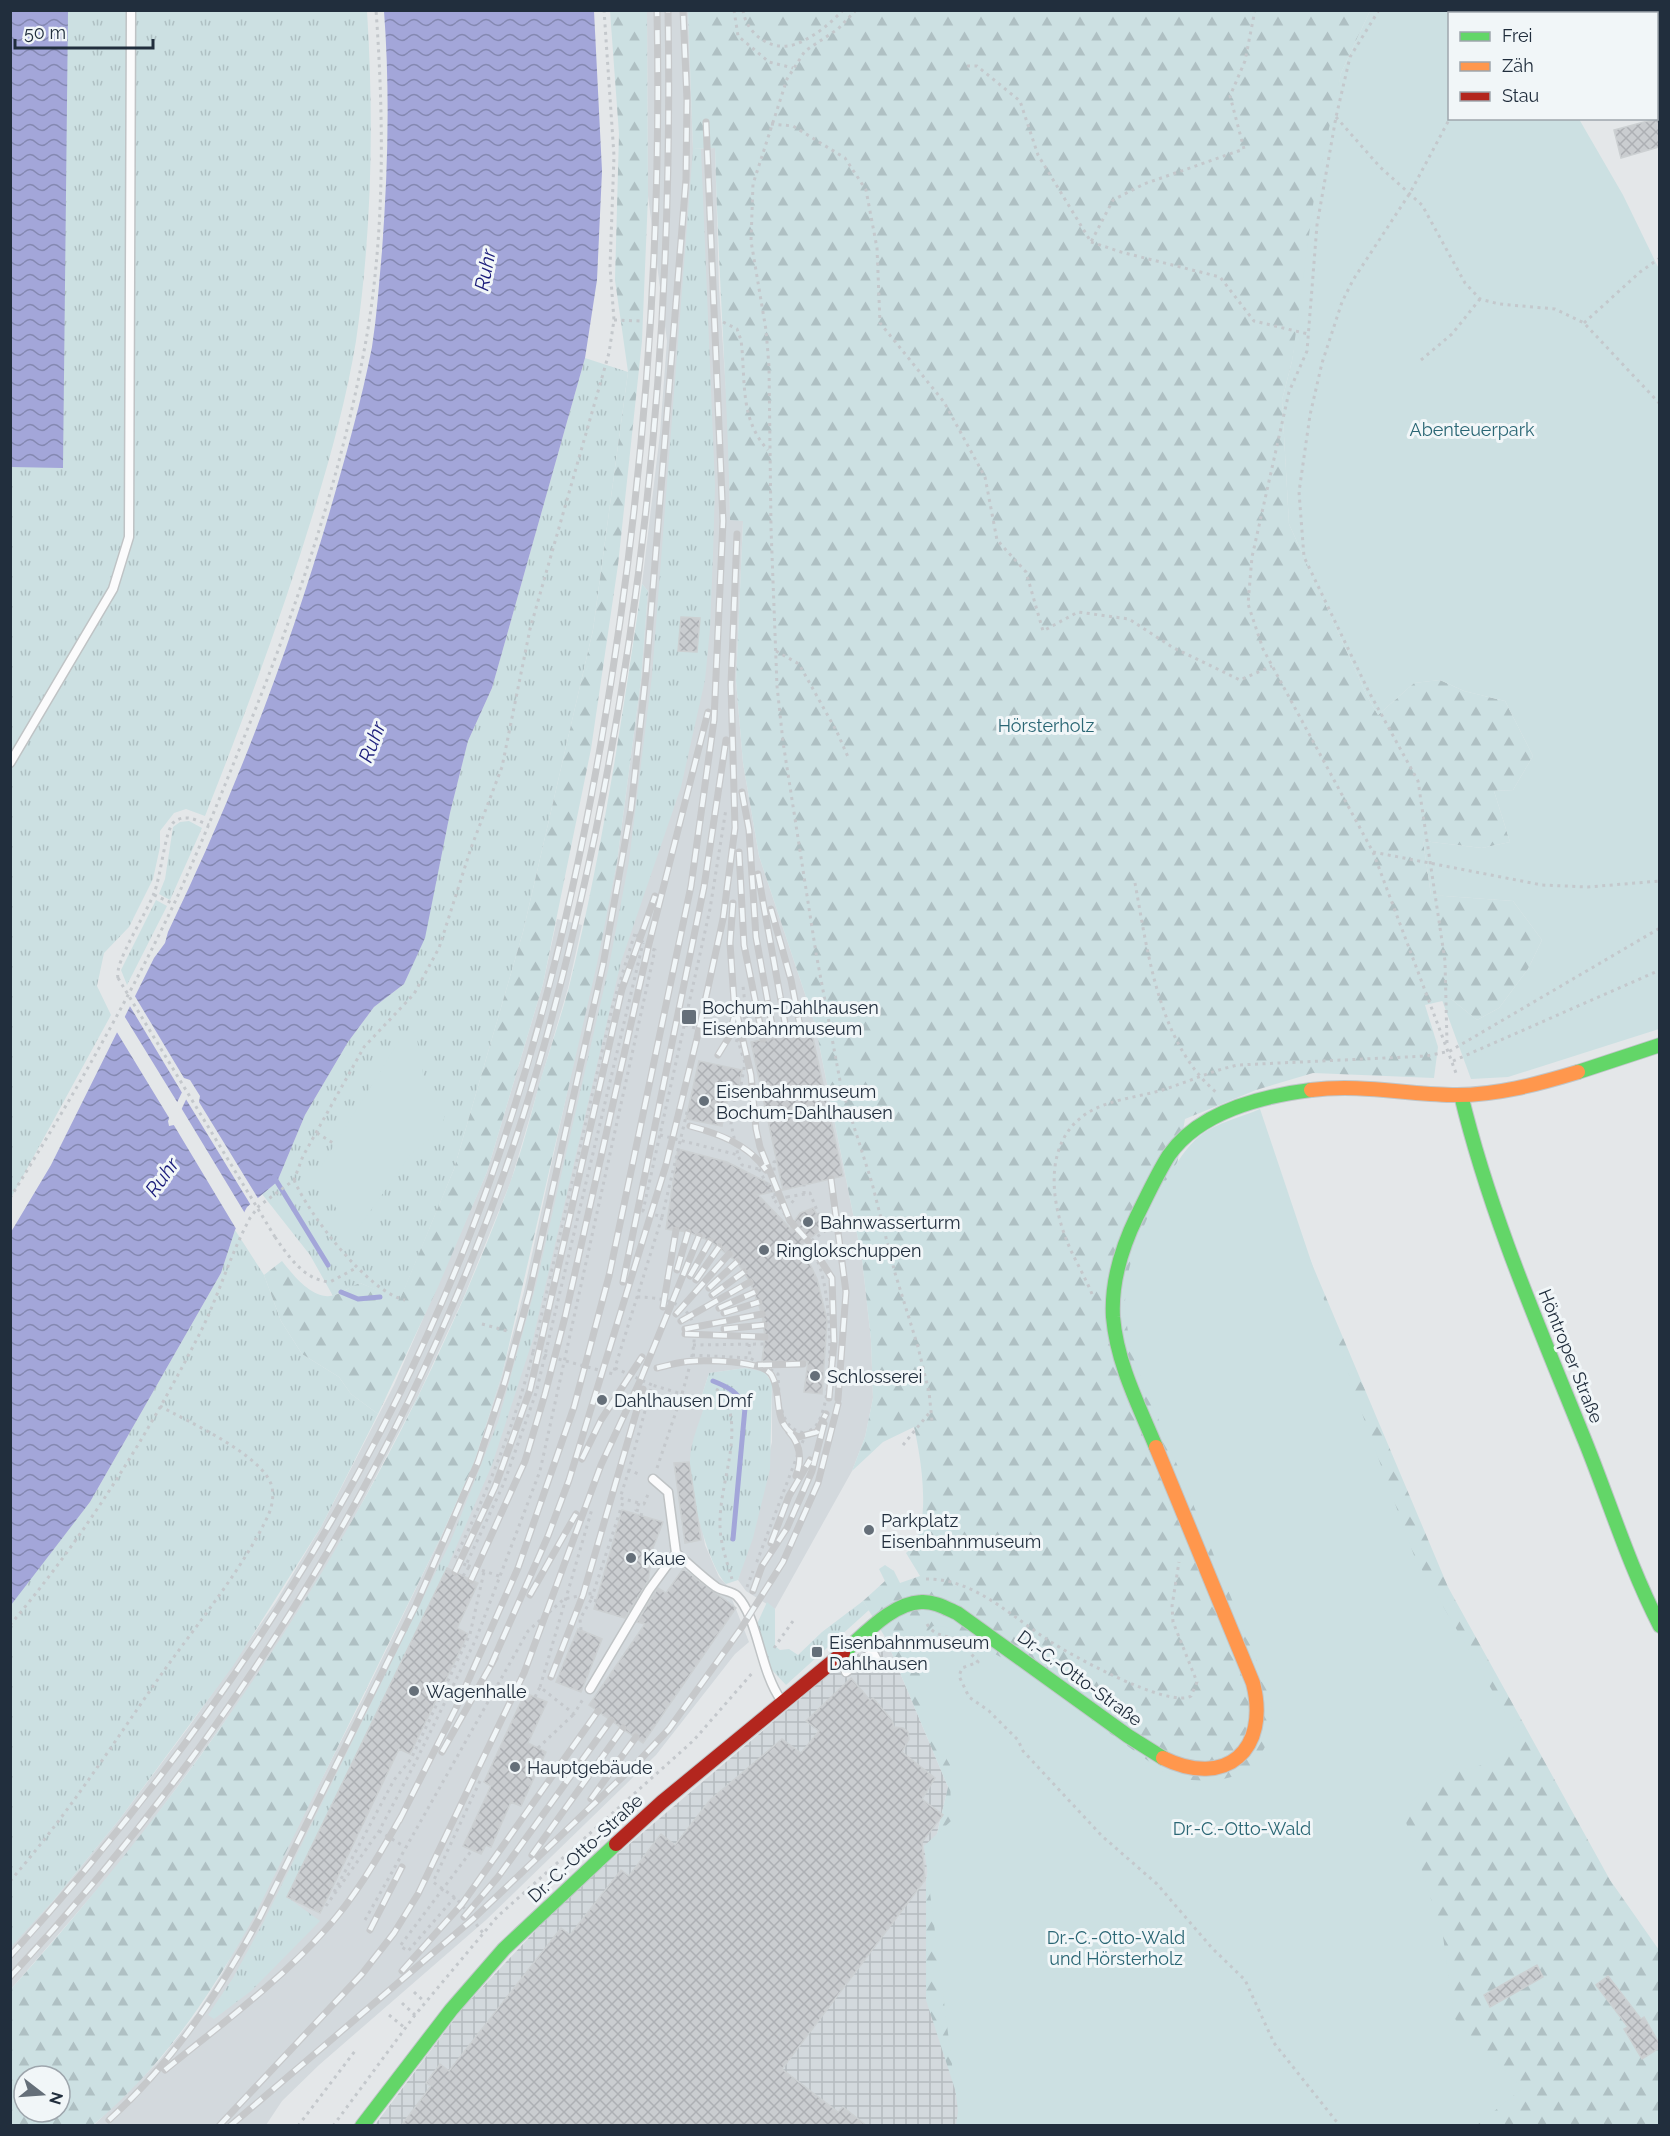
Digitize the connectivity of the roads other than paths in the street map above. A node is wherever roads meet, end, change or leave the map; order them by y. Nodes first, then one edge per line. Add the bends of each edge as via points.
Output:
1 (131, 10) edge
2 (10, 763) edge
3 (1659, 1045) edge
4 (1461, 1095) junction
5 (653, 1479) road end
6 (676, 1553) junction
7 (1659, 1626) edge
8 (864, 1635) junction
9 (873, 1652) junction
10 (878, 1662) dead end
11 (846, 1672) dead end
12 (590, 1689) road end
13 (783, 1704) junction
14 (362, 2126) edge

1 - 2 lane via 129,537 114,589
3 - 4 street, Dr.-C.-Otto-Straße via 1543,1081
4 - 7 street, Höntroper Straße via 1490,1201 1645,1599
4 - 8 street, Dr.-C.-Otto-Straße via 1351,1087 1299,1092 1258,1101 1206,1121 1170,1154 1125,1247 1113,1297 1121,1363 1254,1683 1258,1726 1249,1748 1239,1758 1221,1766 1188,1766 1167,1760 957,1612 937,1603 916,1601 896,1610
5 - 6 lane via 668,1492
6 - 12 lane via 648,1590
6 - 13 lane via 716,1587 736,1596 749,1617 773,1690
8 - 9 lane
8 - 13 street, Dr.-C.-Otto-Straße
9 - 10 lane
9 - 11 lane
13 - 14 street, Dr.-C.-Otto-Straße via 662,1802 504,1949 451,2010

